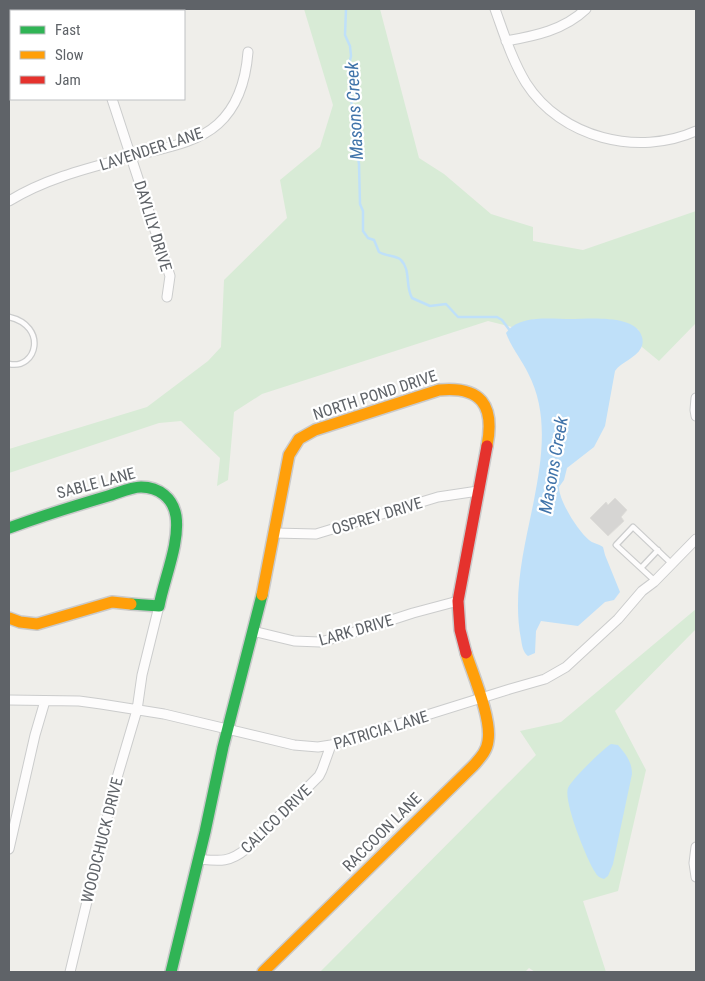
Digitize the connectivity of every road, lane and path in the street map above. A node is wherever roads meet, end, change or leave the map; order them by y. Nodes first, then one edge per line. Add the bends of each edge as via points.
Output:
1 (495, 9) edge
2 (586, 9) edge
3 (506, 41) junction
4 (248, 52) dead end
5 (112, 100) edge
6 (696, 131) edge
7 (131, 157) junction
8 (9, 201) edge
9 (167, 297) dead end
10 (9, 317) edge
11 (9, 364) edge
12 (696, 398) edge
13 (696, 416) edge
14 (478, 491) junction
15 (9, 528) edge
16 (274, 533) junction
17 (696, 539) edge
18 (658, 550) junction
19 (672, 564) junction
20 (641, 568) junction
21 (655, 581) junction
22 (458, 601) junction
23 (159, 606) junction
24 (9, 618) edge
25 (253, 631) junction
26 (480, 699) junction
27 (9, 700) edge
28 (45, 701) junction
29 (137, 710) junction
30 (228, 730) junction
31 (331, 745) junction
32 (696, 847) edge
33 (9, 849) edge
34 (198, 859) junction
35 (696, 877) edge
36 (70, 972) edge
37 (171, 972) edge
38 (263, 972) edge

1 - 3 street
2 - 3 street via 573,19 533,37
3 - 6 street via 533,92 558,116 577,128 631,142 665,141
4 - 7 street, LAVENDER LANE via 247,73 235,101 218,125 190,140
5 - 7 street, DAYLILY DRIVE
7 - 8 street, LAVENDER LANE via 50,180
7 - 9 street, DAYLILY DRIVE via 170,276
10 - 11 lane via 29,327 34,338 34,350 26,361
12 - 13 street
14 - 16 street, OSPREY DRIVE via 438,497 316,534
14 - 16 street, NORTH POND DRIVE via 488,441 488,414 480,399 466,389 439,390 315,430 299,439 289,456
14 - 22 street, NORTH POND DRIVE
15 - 23 street, SABLE LANE via 131,488 158,490 172,503 177,522
16 - 25 street, NORTH POND DRIVE
17 - 19 street, PATRICIA LANE
18 - 19 lane
18 - 20 lane
18 - 20 lane via 633,527 616,544
19 - 21 street, PATRICIA LANE
20 - 21 lane
21 - 26 street, PATRICIA LANE via 566,667 545,679
22 - 25 street, LARK DRIVE via 320,642 294,641
22 - 26 street, NORTH POND DRIVE via 462,640
23 - 24 street via 112,602 37,624
23 - 29 street, SABLE LANE
25 - 30 street, NORTH POND DRIVE
26 - 31 street, PATRICIA LANE
26 - 38 street, RACCOON LANE via 489,741 481,757
27 - 28 street, PATRICIA LANE
28 - 29 street, PATRICIA LANE via 79,701
28 - 33 street
29 - 30 street, PATRICIA LANE
29 - 36 street, WOODCHUCK DRIVE via 116,781
30 - 31 street, PATRICIA LANE via 294,745
30 - 34 street
31 - 34 street, CALICO DRIVE via 319,776 246,849 227,860
32 - 35 street
34 - 37 street

